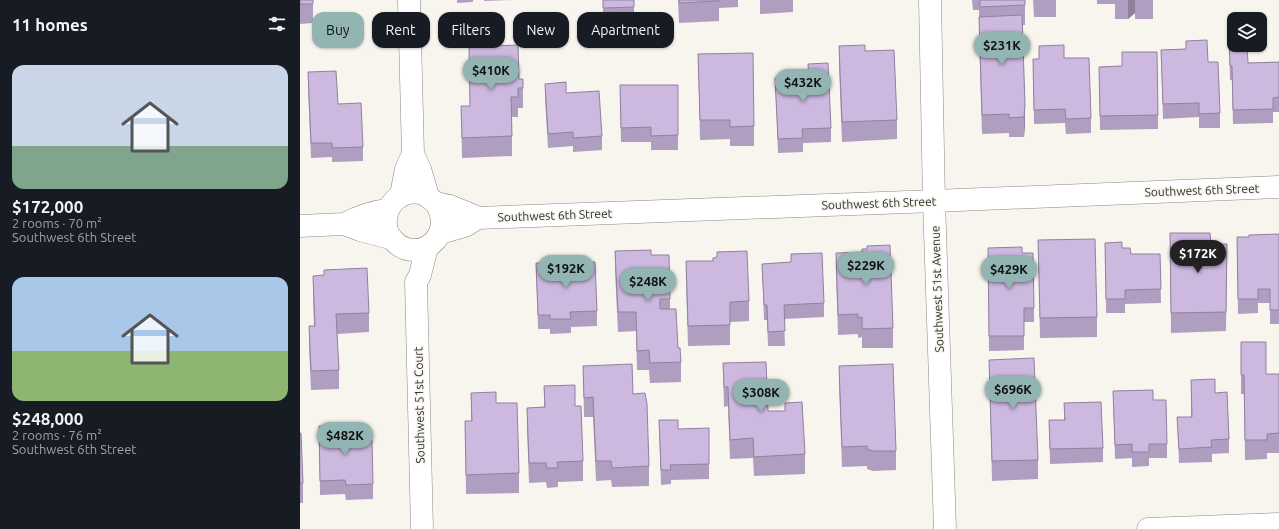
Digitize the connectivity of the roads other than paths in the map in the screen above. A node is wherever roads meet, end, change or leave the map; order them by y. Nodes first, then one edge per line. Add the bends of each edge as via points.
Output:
1 (409, 0) edge
2 (930, 0) edge
3 (413, 154) junction
4 (1279, 187) edge
5 (432, 199) junction
6 (934, 201) junction
7 (394, 202) junction
8 (478, 218) junction
9 (344, 224) junction
10 (300, 226) edge
11 (434, 240) junction
12 (395, 242) junction
13 (416, 282) junction
14 (1279, 524) edge
15 (422, 529) edge
16 (945, 529) edge
17 (1148, 529) edge

1 - 3 street
2 - 6 street, Southwest 51st Avenue
3 - 5 street
3 - 7 street
4 - 6 street, Southwest 6th Street
5 - 7 street via 420,193 410,192
5 - 8 street, Southwest 6th Street
5 - 11 street via 442,218
6 - 8 street, Southwest 6th Street
6 - 16 street, Southwest 51st Avenue
7 - 9 street
7 - 12 street via 385,219 386,228
8 - 11 street, Southwest 6th Street
9 - 10 street
9 - 12 street
11 - 12 street via 416,250 406,249
11 - 13 street, Southwest 51st Court
12 - 13 street, Southwest 51st Court via 409,274
13 - 15 street, Southwest 51st Court
14 - 17 street

